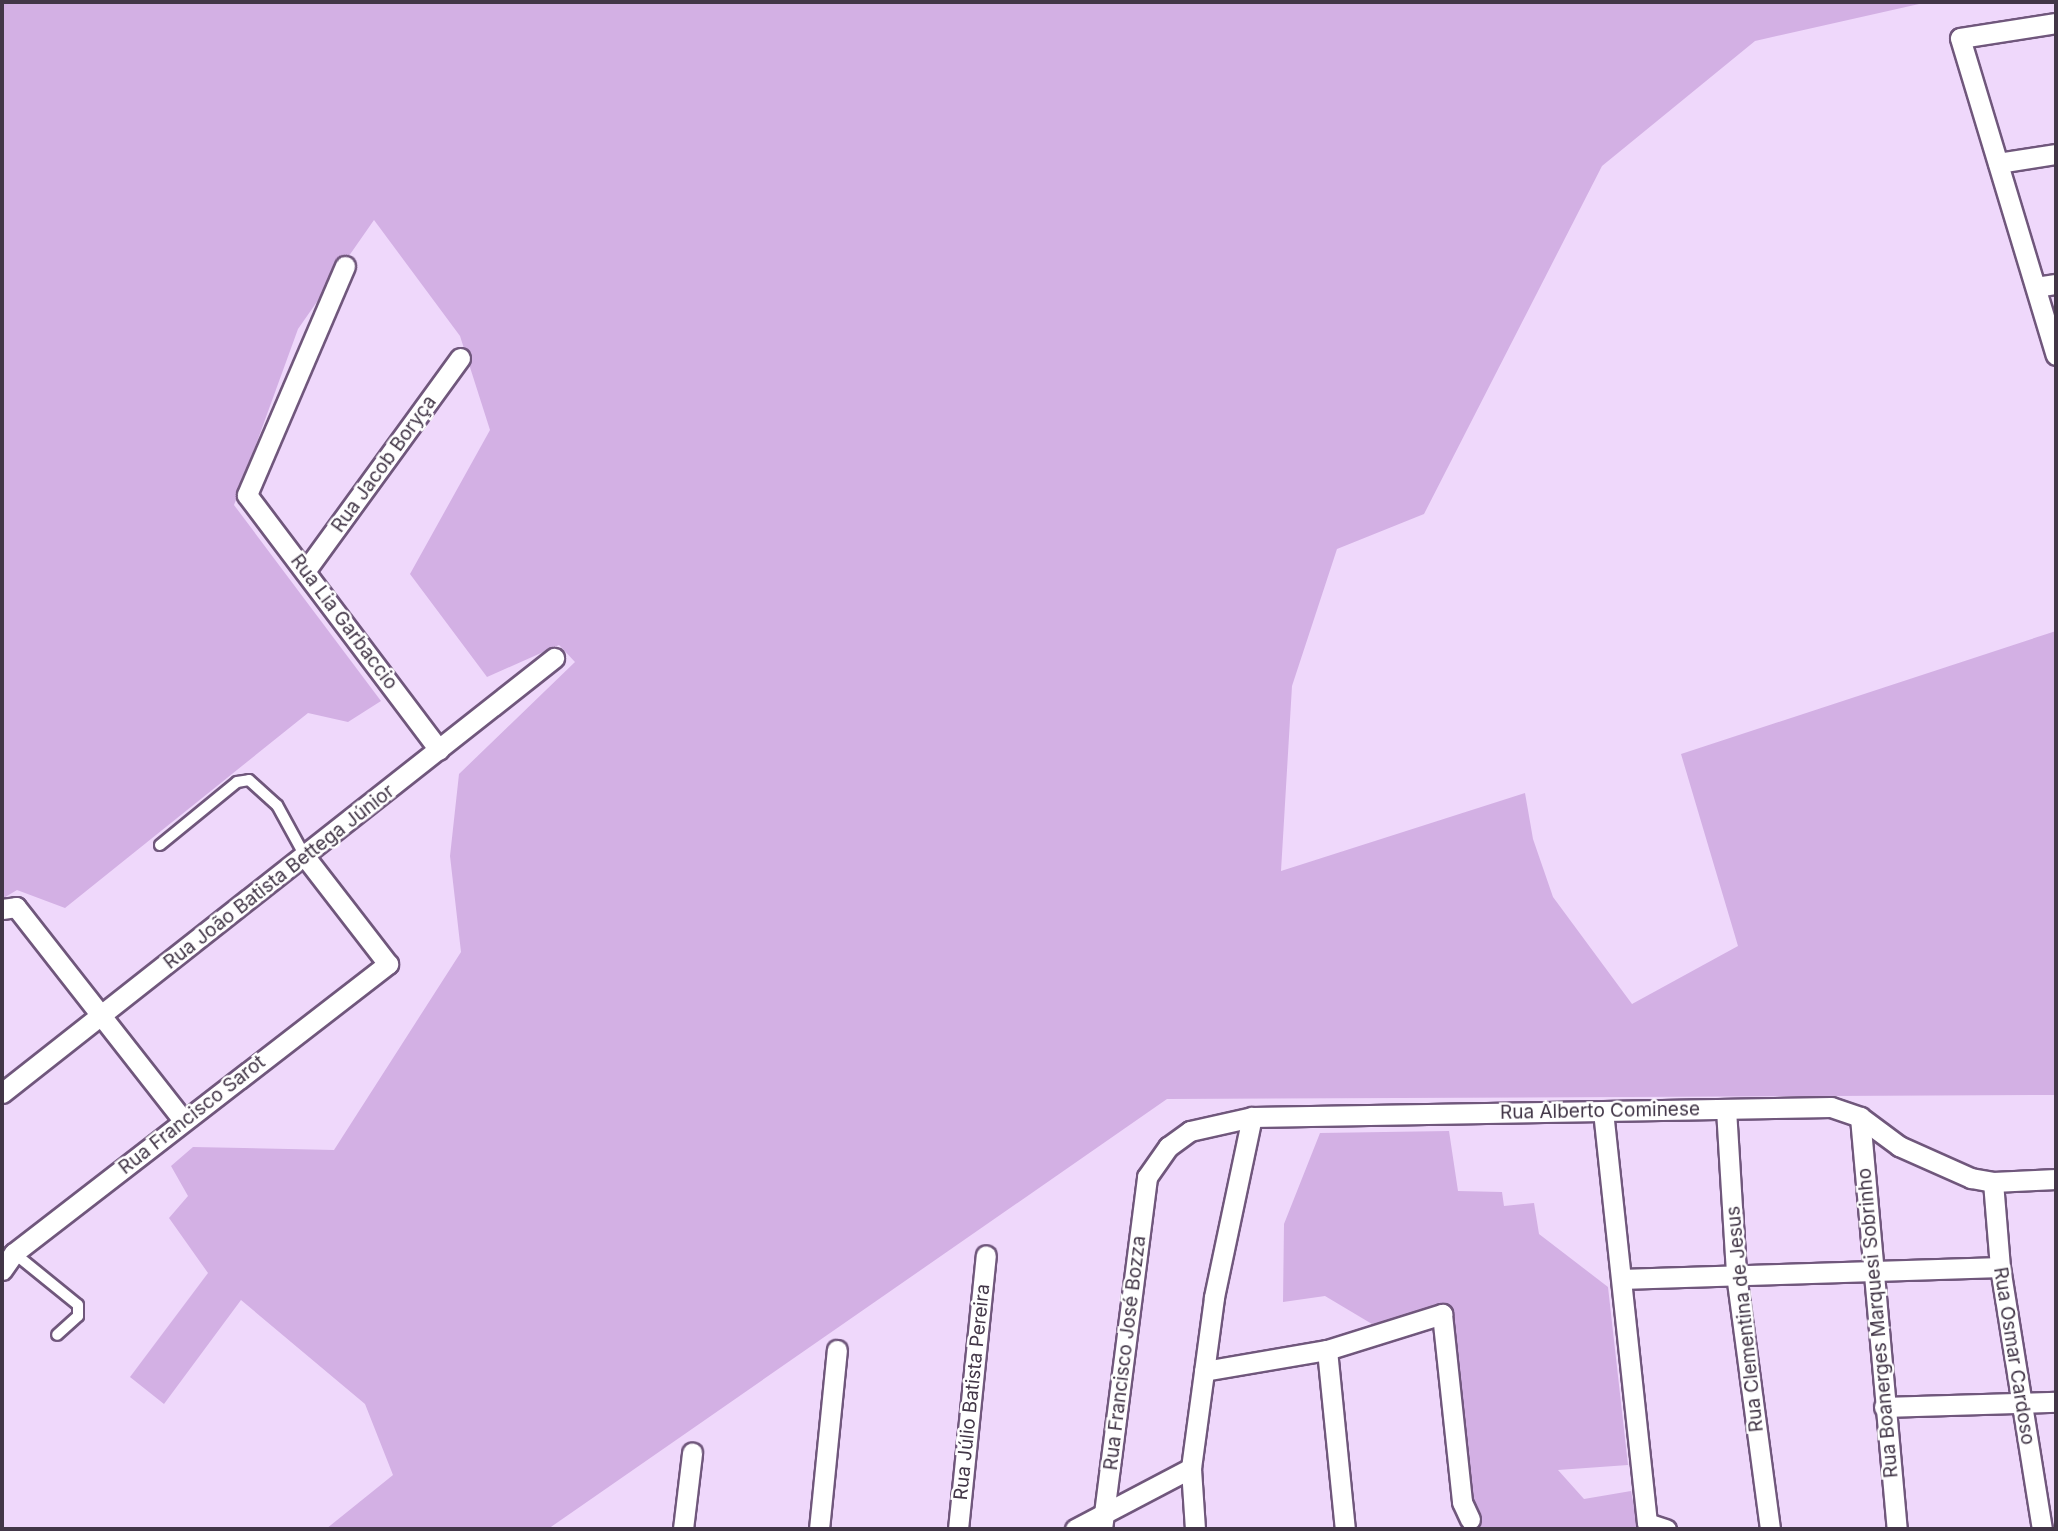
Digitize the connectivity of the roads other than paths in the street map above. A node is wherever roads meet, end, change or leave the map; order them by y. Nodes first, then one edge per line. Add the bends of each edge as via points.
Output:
1 (2056, 23) edge
2 (2056, 154) edge
3 (1998, 163) junction
4 (345, 266) dead end
5 (2056, 284) edge
6 (2036, 287) junction
7 (2056, 355) edge
8 (460, 358) dead end
9 (306, 570) junction
10 (554, 658) dead end
11 (439, 750) junction
12 (160, 845) dead end
13 (306, 858) junction
14 (9, 908) edge
15 (102, 1016) junction
16 (2, 1093) edge
17 (1726, 1109) junction
18 (1603, 1111) junction
19 (1252, 1117) junction
20 (1860, 1117) junction
21 (184, 1121) junction
22 (1147, 1177) joint
23 (2056, 1179) edge
24 (1993, 1182) junction
25 (14, 1253) junction
26 (986, 1255) dead end
27 (2000, 1267) junction
28 (1872, 1269) junction
29 (2, 1270) edge
30 (1736, 1274) junction
31 (1622, 1279) junction
32 (57, 1335) dead end
33 (837, 1350) dead end
34 (1328, 1350) junction
35 (1204, 1371) junction
36 (2056, 1402) edge
37 (2021, 1404) junction
38 (1884, 1407) junction
39 (692, 1453) dead end
40 (1191, 1468) junction
41 (1470, 1519) dead end
42 (1103, 1521) edge
43 (683, 1529) edge
44 (819, 1529) edge
45 (958, 1529) edge
46 (1075, 1529) edge
47 (1195, 1529) edge
48 (1345, 1529) edge
49 (1666, 1529) edge
50 (1770, 1529) edge
51 (1897, 1529) edge
52 (2042, 1529) edge

1 - 3 street via 1960,38
2 - 3 street
3 - 6 street
4 - 9 street, Rua Lia Garbaccio via 247,495
5 - 6 street
6 - 7 street
8 - 9 street, Rua Jacob Boryça
9 - 11 street, Rua Lia Garbaccio
10 - 11 street, Rua João Batista Bettega Júnior
11 - 13 street, Rua João Batista Bettega Júnior
12 - 13 lane via 237,782 249,780 277,805
13 - 15 street, Rua João Batista Bettega Júnior
13 - 21 street, Rua Francisco Sarot via 388,964
14 - 15 street
15 - 16 street, Rua João Batista Bettega Júnior
15 - 21 street
17 - 18 street, Rua Alberto Cominese
17 - 20 street, Rua Alberto Cominese via 1830,1107
17 - 30 street, Rua Clementina de Jesus
18 - 19 street, Rua Alberto Cominese
18 - 31 street
19 - 22 street, Rua Alberto Cominese via 1190,1131 1167,1147
19 - 35 street via 1214,1297
20 - 24 street, Rua Alberto Cominese via 1899,1146 1944,1168
20 - 28 street, Rua Boanerges Marquesi Sobrinho
21 - 25 street, Rua Francisco Sarot
22 - 42 street, Rua Francisco José Bozza
23 - 24 street, Rua Alberto Cominese
24 - 27 street, Rua Osmar Cardoso
25 - 29 street, Rua Francisco Sarot
25 - 32 lane via 78,1305 78,1316
26 - 45 street, Rua Júlio Batista Pereira
27 - 28 street
27 - 37 street, Rua Osmar Cardoso
28 - 30 street
28 - 38 street, Rua Boanerges Marquesi Sobrinho
30 - 31 street
30 - 50 street, Rua Clementina de Jesus
31 - 49 street via 1647,1523
33 - 44 street
34 - 35 street
34 - 41 street via 1442,1314 1462,1502
34 - 48 street
35 - 40 street
36 - 37 street
37 - 38 street
37 - 52 street, Rua Osmar Cardoso
38 - 51 street, Rua Boanerges Marquesi Sobrinho
39 - 43 street
40 - 42 street
40 - 47 street
42 - 46 street

